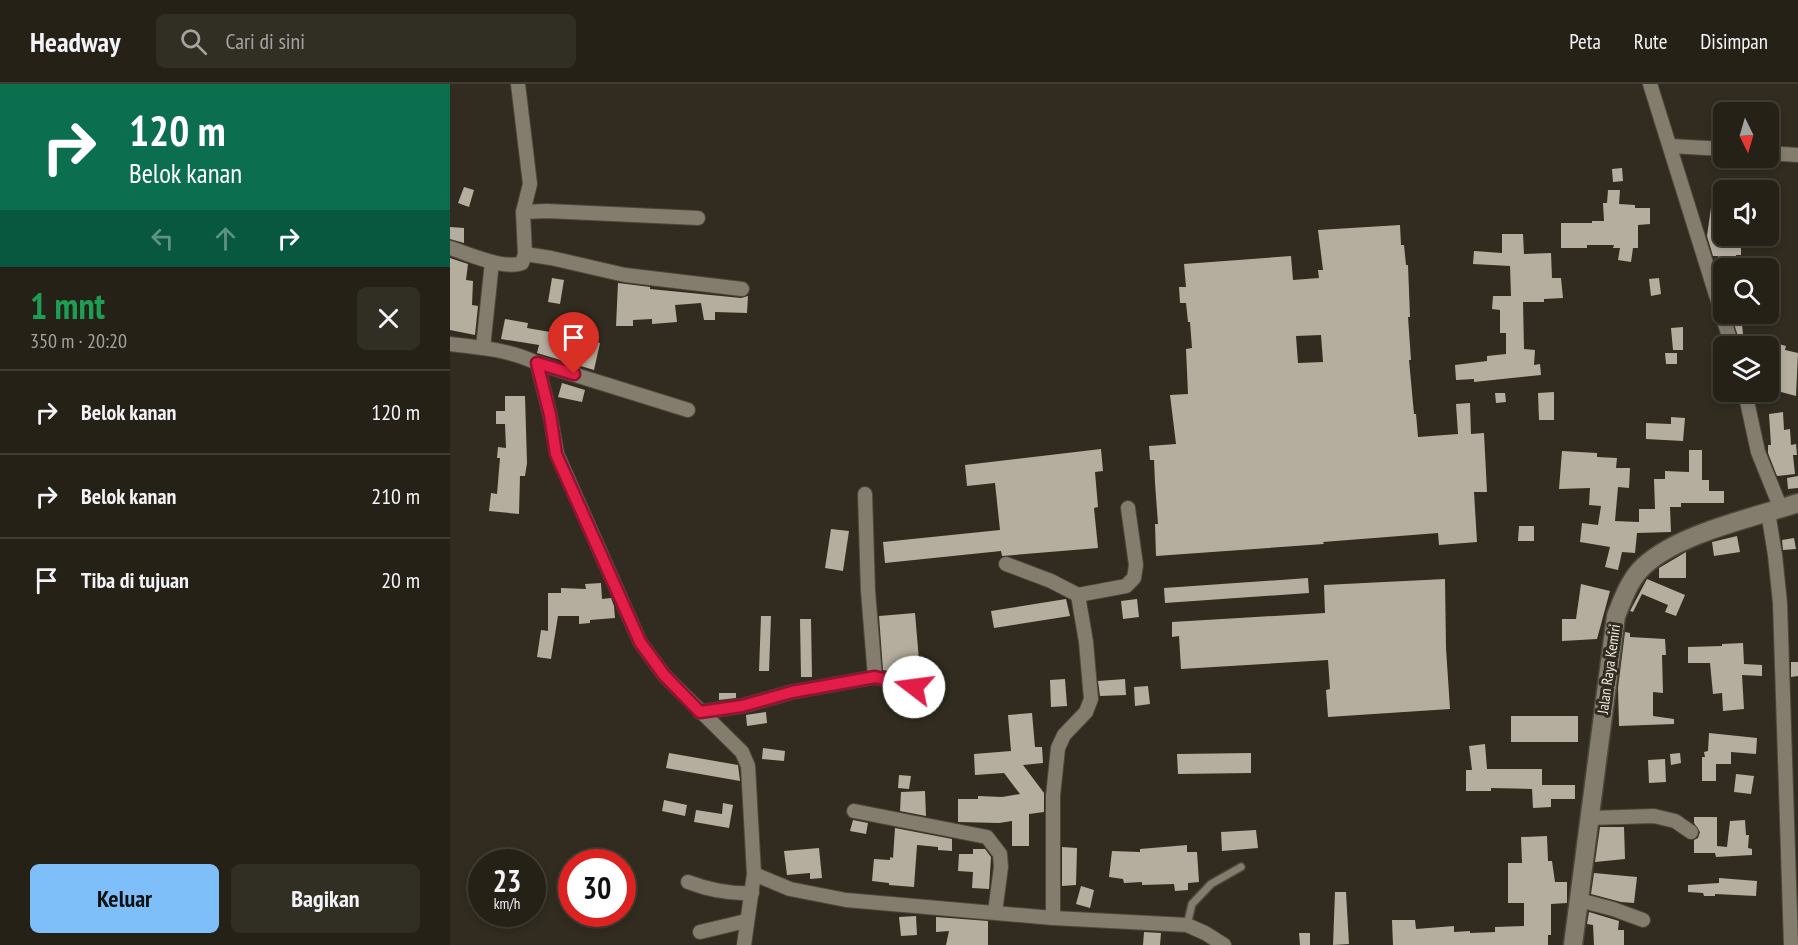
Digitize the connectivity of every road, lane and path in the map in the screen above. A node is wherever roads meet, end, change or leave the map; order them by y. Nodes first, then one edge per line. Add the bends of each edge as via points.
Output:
1 (518, 84) edge
2 (1650, 84) edge
3 (1670, 146) junction
4 (1713, 148) edge
5 (1779, 154) edge
6 (1798, 155) edge
7 (523, 212) junction
8 (698, 218) dead end
9 (450, 248) edge
10 (525, 254) junction
11 (492, 262) junction
12 (742, 289) dead end
13 (1729, 336) edge
14 (450, 344) edge
15 (483, 348) junction
16 (537, 363) junction
17 (1747, 402) edge
18 (688, 410) dead end
19 (865, 494) dead end
20 (1128, 508) dead end
21 (1782, 508) edge
22 (1006, 564) dead end
23 (1078, 595) junction
24 (875, 677) junction
25 (914, 687) dead end
26 (700, 712) junction
27 (854, 811) dead end
28 (1590, 818) junction
29 (1691, 832) dead end
30 (1241, 867) dead end
31 (754, 874) junction
32 (688, 882) dead end
33 (752, 893) junction
34 (1580, 900) junction
35 (995, 912) junction
36 (1053, 918) junction
37 (1643, 920) dead end
38 (746, 921) junction
39 (1187, 925) junction
40 (700, 932) dead end
41 (744, 945) edge
42 (1224, 945) edge
43 (1573, 945) edge
44 (1791, 945) edge

1 - 7 street via 530,184
2 - 3 street
3 - 4 street
3 - 13 street
5 - 6 street
7 - 8 street
7 - 10 street
9 - 11 street
10 - 11 street via 516,266
10 - 12 street via 625,275
11 - 15 street
14 - 15 street
15 - 16 street
16 - 18 street
16 - 26 street via 556,454 640,642 664,675
17 - 21 street via 1758,452
19 - 24 street
20 - 23 street via 1136,565 1134,578 1126,586
21 - 28 street, Jalan Raya Kemiri via 1685,540 1639,571 1629,585 1616,616
21 - 44 street via 1775,555 1780,603
22 - 23 street
23 - 36 street via 1091,699 1086,712 1064,735 1058,748 1053,796
24 - 25 street
24 - 26 street
26 - 31 street via 742,752 748,766
27 - 35 street via 987,837 1000,854
28 - 29 street via 1654,816 1675,821
28 - 34 street, Jalan Raya Kemiri
30 - 39 lane via 1210,884 1192,904
31 - 33 street
31 - 35 street via 790,889 846,900
32 - 33 street via 734,894
33 - 38 street
34 - 37 street
34 - 43 street, Jalan Raya Kemiri
35 - 36 street
36 - 39 street
38 - 40 street
38 - 41 street
39 - 42 street

